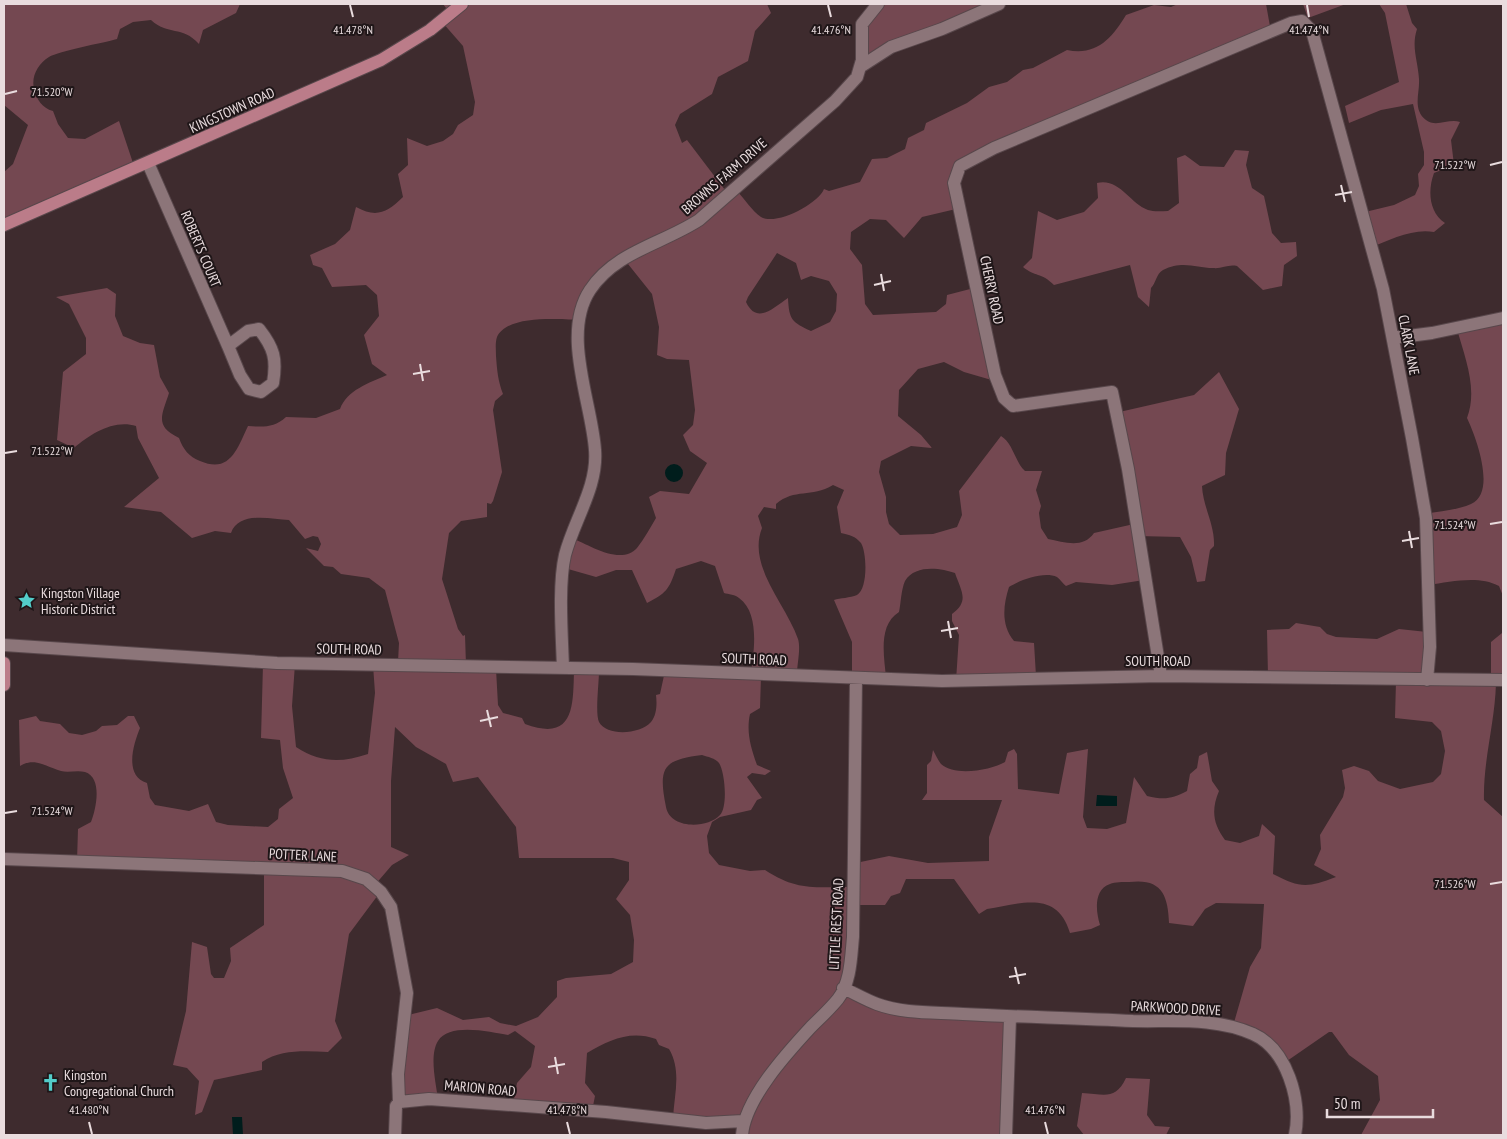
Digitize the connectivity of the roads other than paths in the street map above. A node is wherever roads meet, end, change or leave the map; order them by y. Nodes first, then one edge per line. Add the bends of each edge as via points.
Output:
1 (462, 4) edge
2 (878, 4) edge
3 (999, 4) edge
4 (1306, 26) joint
5 (860, 67) junction
6 (148, 163) junction
7 (4, 225) edge
8 (1503, 318) edge
9 (1392, 338) junction
10 (228, 346) junction
11 (4, 645) edge
12 (4, 663) edge
13 (563, 668) junction
14 (1161, 676) junction
15 (856, 678) junction
16 (1427, 680) junction
17 (1503, 680) edge
18 (4, 685) edge
19 (4, 859) edge
20 (843, 988) junction
21 (1010, 1017) junction
22 (399, 1102) junction
23 (743, 1121) junction
24 (395, 1135) edge
25 (742, 1135) edge
26 (1006, 1135) edge
27 (1295, 1135) edge

1 - 6 main road, KINGSTOWN ROAD via 430,30 381,60
2 - 5 street via 862,24
3 - 5 street via 891,47
4 - 9 street, CLARK LANE via 1312,31 1343,143 1383,289
4 - 14 street, CHERRY ROAD via 1302,21 1291,23 994,148 960,166 954,183 995,375 1004,398 1014,406 1020,406 1112,392 1128,469
5 - 13 street, BROWNS FARM DRIVE via 856,77 835,101 699,220 678,234 621,259 602,274 588,292 580,316 580,368 595,450 593,480 565,556
6 - 7 main road, KINGSTOWN ROAD
6 - 10 street, ROBERTS COURT
8 - 9 street
9 - 16 street, CLARK LANE via 1426,518 1430,648
10 - 10 street, ROBERTS COURT via 249,389 261,392 273,383 276,362 268,341 259,329 248,332
11 - 13 street, SOUTH ROAD via 277,663
12 - 18 main road
13 - 15 street, SOUTH ROAD
14 - 15 street, SOUTH ROAD via 942,681
14 - 16 street, SOUTH ROAD
15 - 20 street, LITTLE REST ROAD via 853,936 849,976
16 - 17 street, SOUTH ROAD
19 - 22 street, POTTER LANE via 342,871 366,879 381,892 390,907 407,993 398,1074
20 - 21 street, PARKWOOD DRIVE via 878,1004 912,1012
20 - 23 street, LITTLE REST ROAD via 839,998 809,1029 751,1102
21 - 26 street
21 - 27 street, PARKWOOD DRIVE via 1210,1022 1254,1034 1272,1048 1293,1088
22 - 23 street, MARION ROAD via 429,1099 706,1123
22 - 24 street
23 - 25 street, LITTLE REST ROAD

